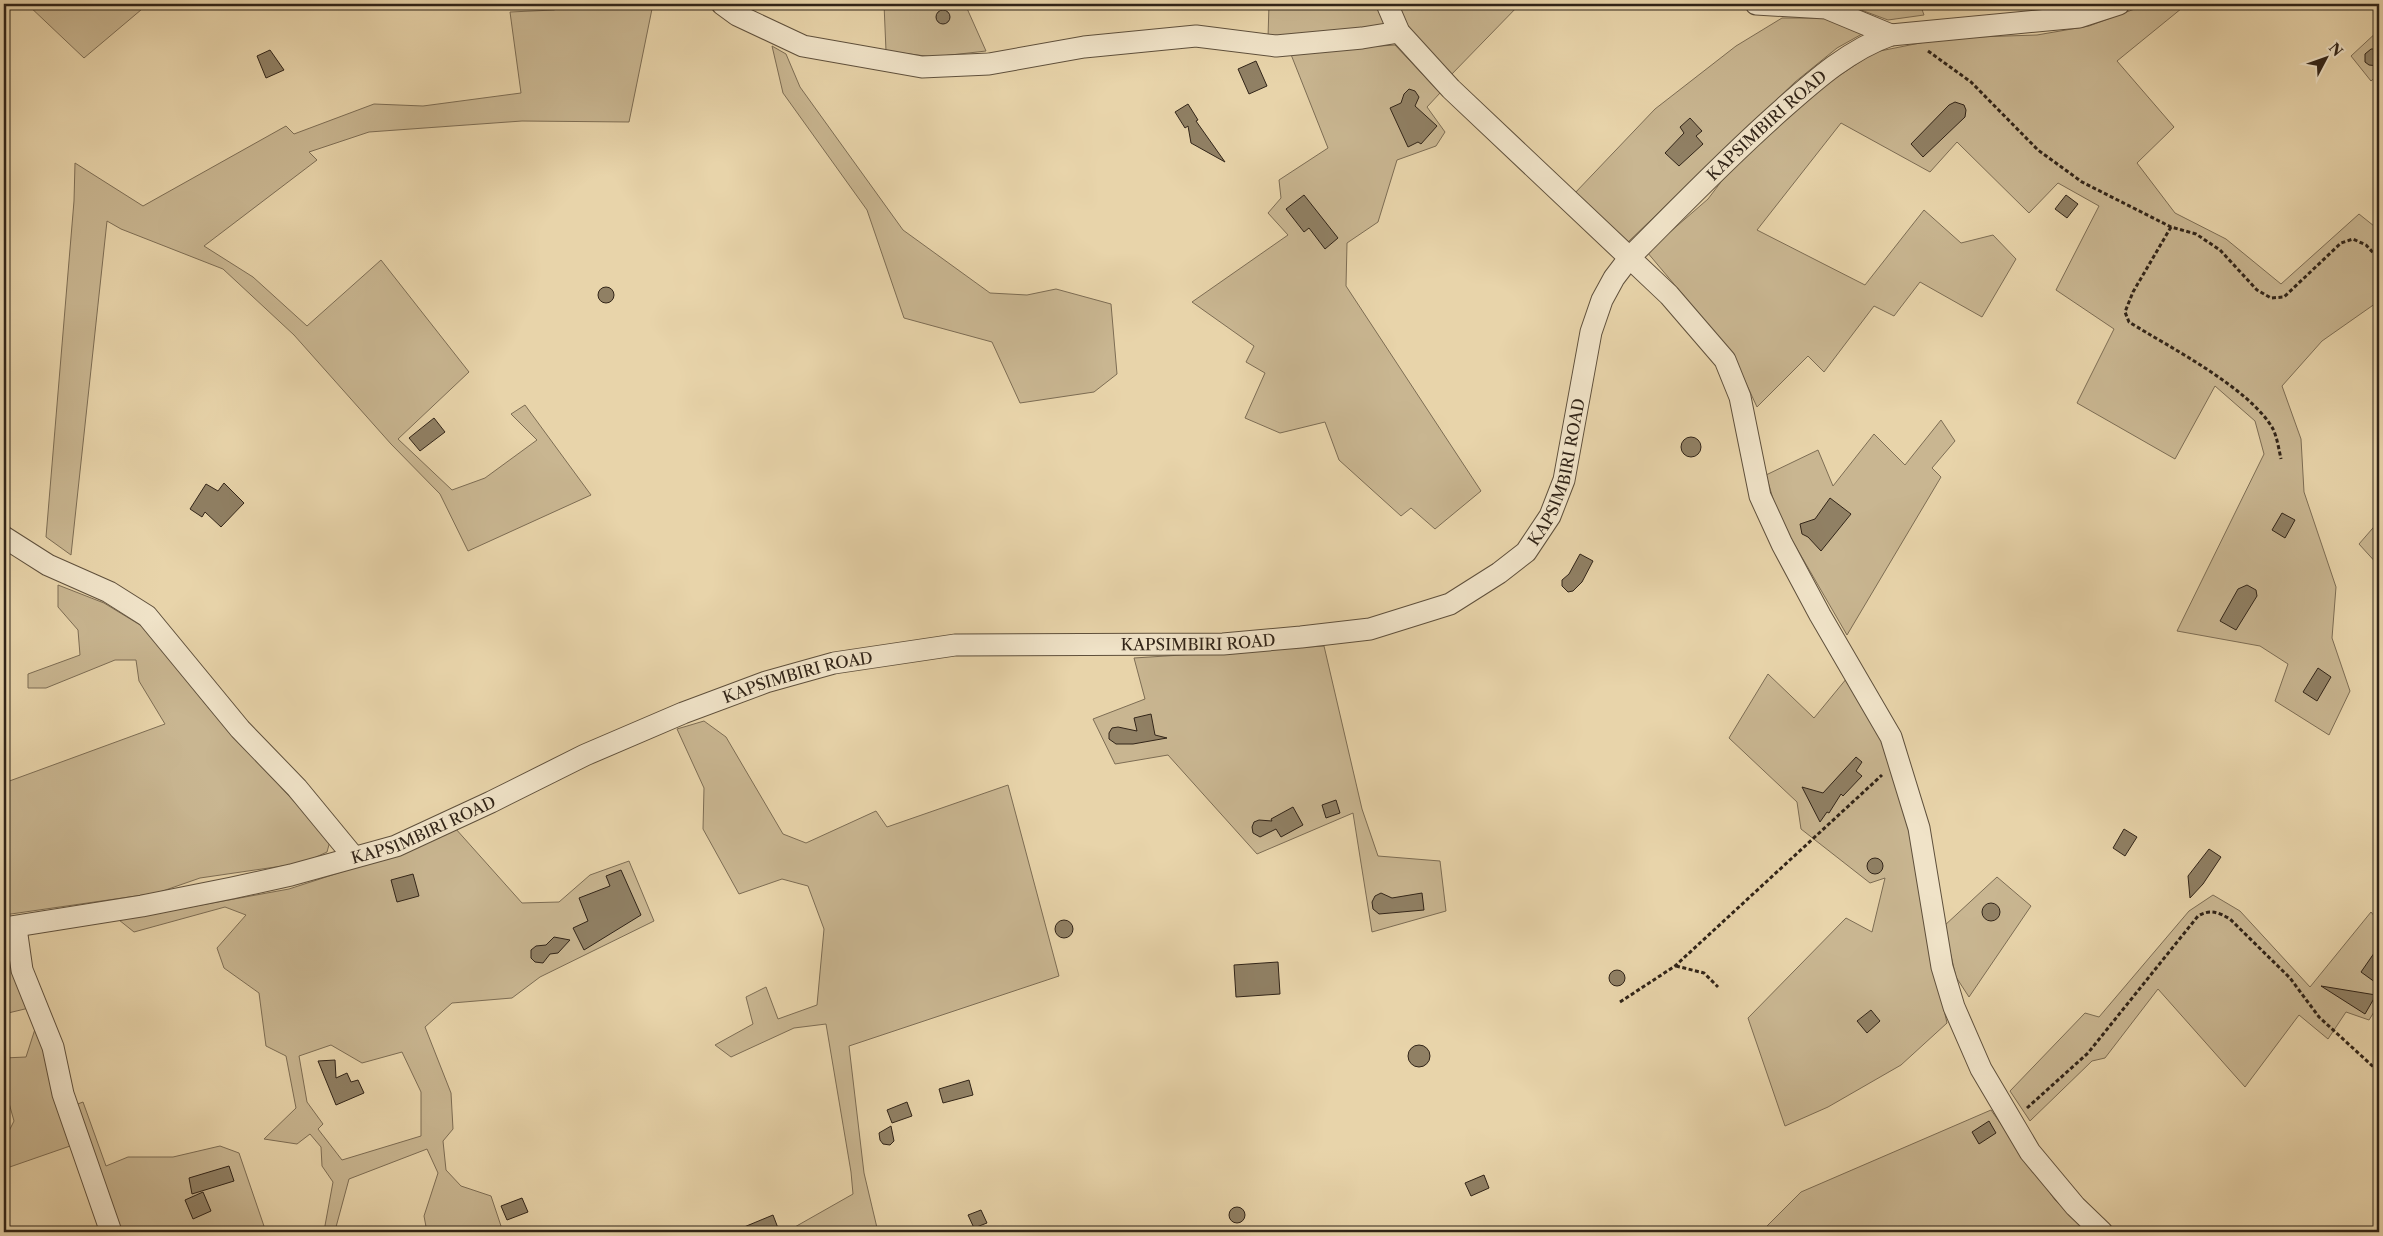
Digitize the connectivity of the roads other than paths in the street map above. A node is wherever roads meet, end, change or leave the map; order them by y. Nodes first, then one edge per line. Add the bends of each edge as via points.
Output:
1 (722, 4) edge
2 (1387, 4) edge
3 (1756, 4) edge
4 (2119, 4) edge
5 (1399, 32) junction
6 (1891, 35) junction
7 (1630, 257) junction
8 (4, 537) edge
9 (353, 856) junction
10 (10, 928) edge
11 (111, 1232) edge
12 (2102, 1232) edge

1 - 5 street via 736,15 803,46 922,68 989,64 1084,47 1196,36 1276,46
2 - 5 street
3 - 6 street via 1826,8
4 - 6 street, KAPSIMBIRI ROAD via 2079,17
5 - 7 street via 1451,89
6 - 7 street, KAPSIMBIRI ROAD via 1872,42 1815,80 1757,131
7 - 9 street, KAPSIMBIRI ROAD via 1602,300 1591,332 1564,480 1550,516 1526,552 1450,604 1370,629 1301,637 1223,644 955,645 834,664 766,682 682,713 585,755 396,846
7 - 12 street via 1669,295 1725,360 1740,397 1760,496 1820,615 1892,737 1919,828 1942,967 1954,1007 1981,1068 2030,1152 2075,1206
8 - 9 street via 48,565 109,592 147,616 240,729 297,788
9 - 10 street, KAPSIMBIRI ROAD via 291,875 232,888
10 - 11 street via 22,970 53,1048 63,1094

